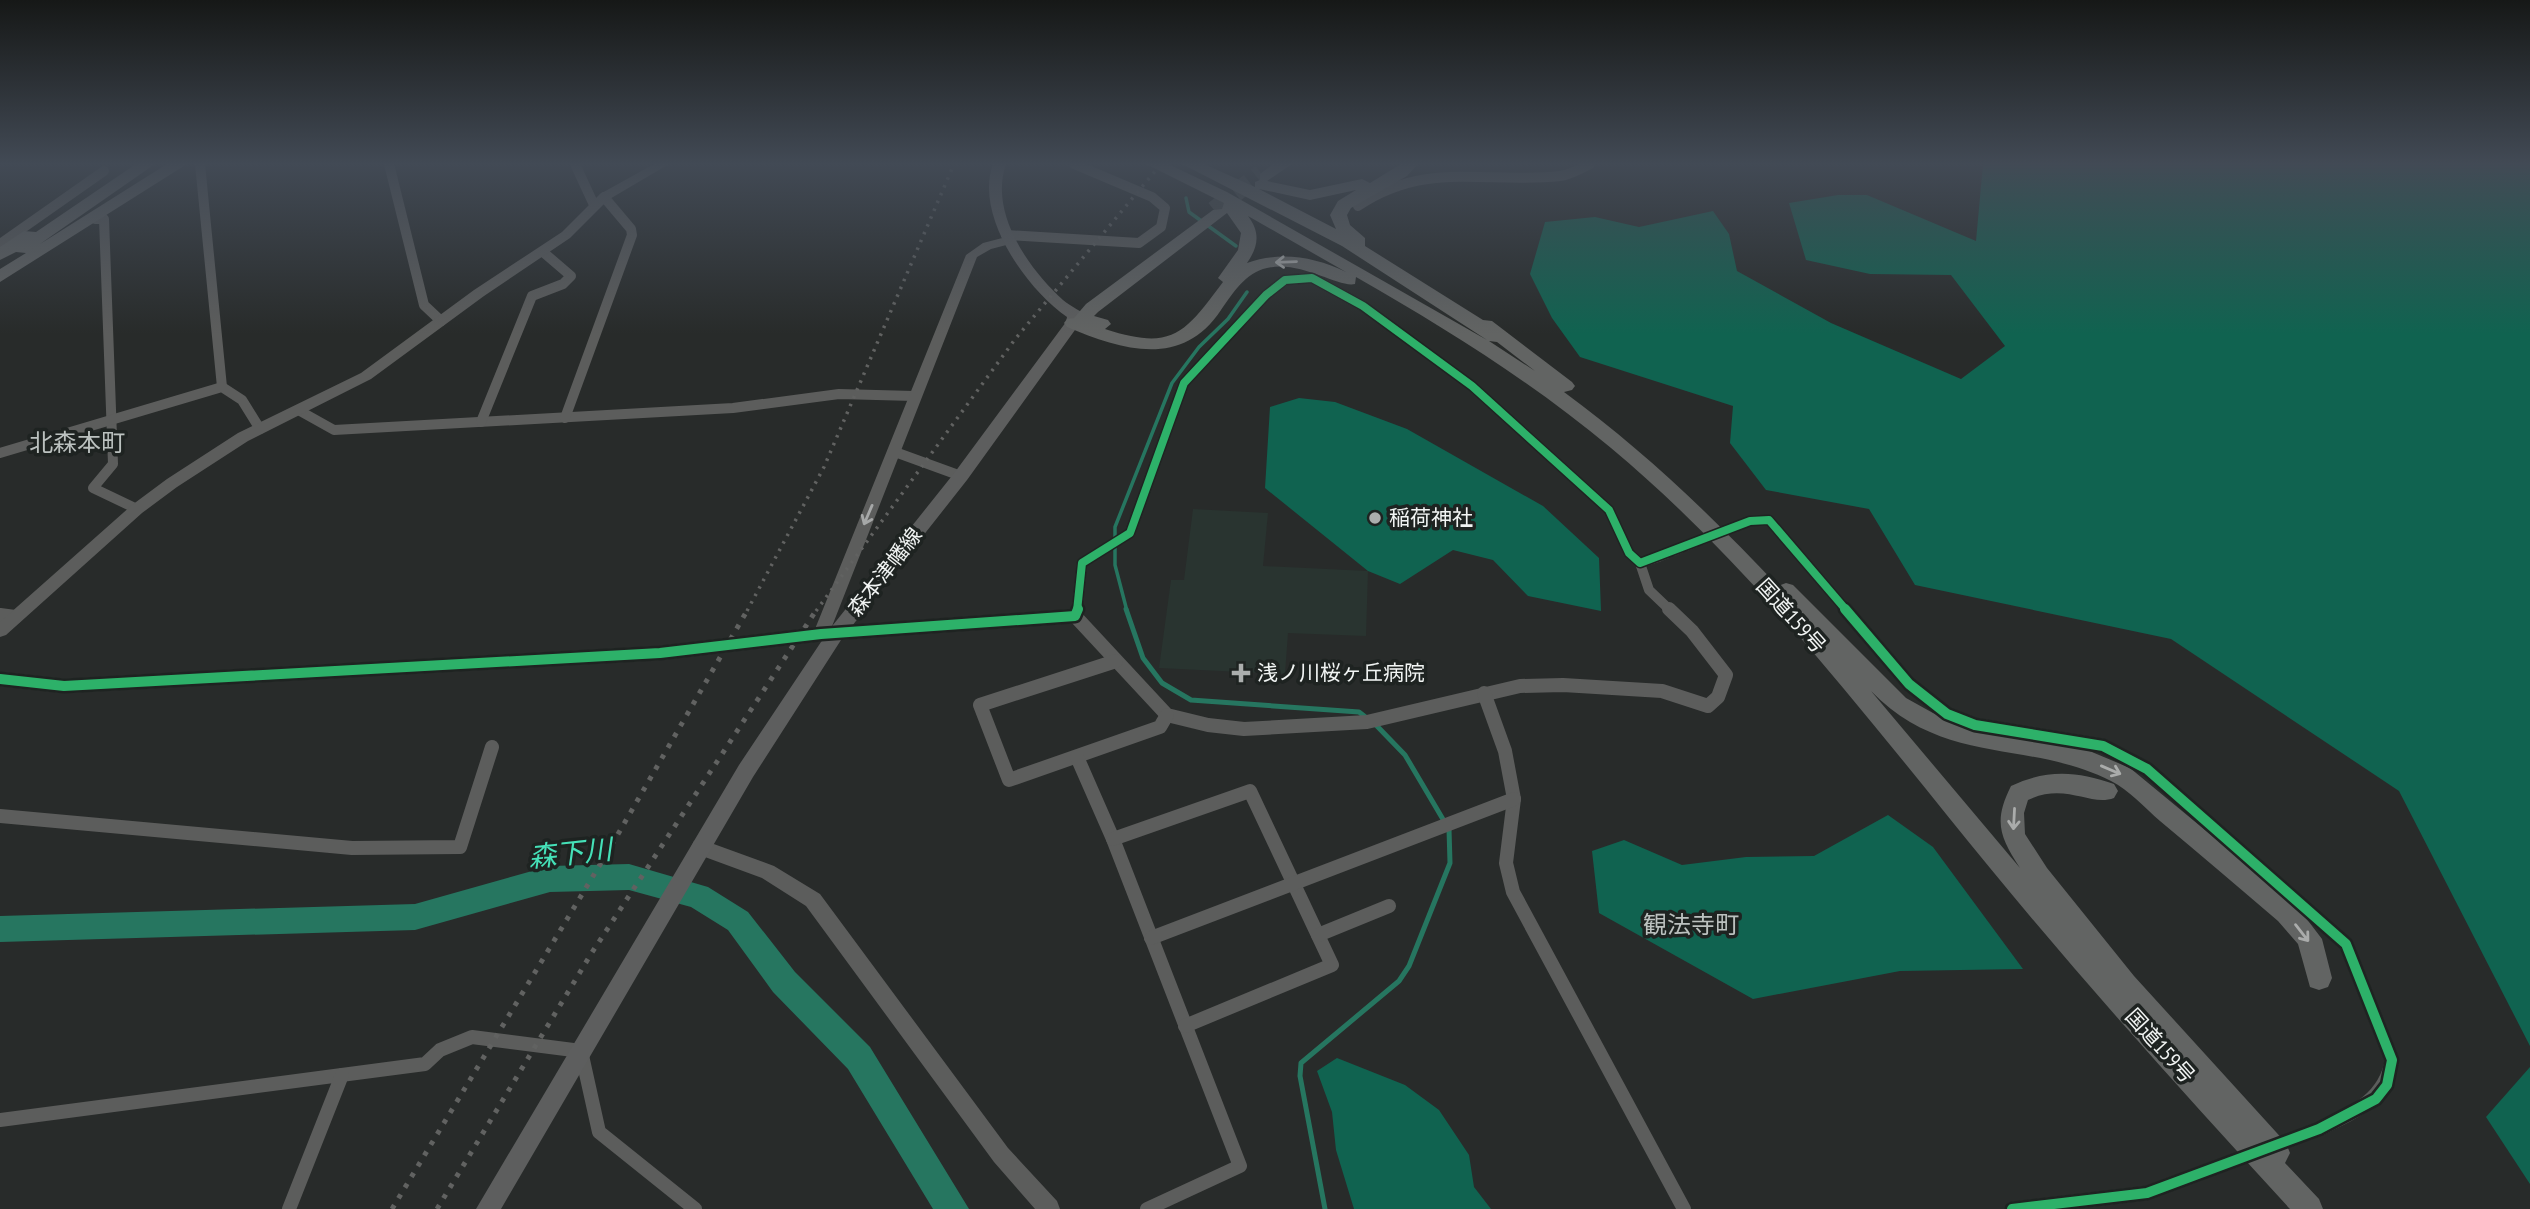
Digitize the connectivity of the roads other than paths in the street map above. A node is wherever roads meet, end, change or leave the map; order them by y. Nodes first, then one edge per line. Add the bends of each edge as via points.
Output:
1 (34, 220) edge
2 (44, 220) edge
3 (64, 220) edge
4 (81, 220) edge
5 (93, 220) edge
6 (104, 220) edge
7 (205, 220) edge
8 (403, 220) edge
9 (580, 220) edge
10 (621, 220) edge
11 (1001, 220) edge
12 (1162, 220) edge
13 (1198, 220) tunnel mouth
14 (1244, 220) edge
15 (1246, 220) edge
16 (1307, 220) edge
17 (1341, 220) edge
18 (1008, 237) junction
19 (0, 244) edge
20 (543, 252) junction
21 (0, 255) edge
22 (0, 264) edge
23 (0, 276) edge
24 (1076, 320) junction
25 (441, 321) junction
26 (222, 387) junction
27 (914, 396) junction
28 (1588, 410) junction
29 (300, 411) junction
30 (565, 418) junction
31 (112, 419) junction
32 (481, 422) junction
33 (260, 429) junction
34 (895, 452) junction
35 (0, 453) edge
36 (961, 476) junction
37 (1658, 480) junction
38 (137, 509) junction
39 (1750, 521) tunnel mouth
40 (1731, 541) junction
41 (1658, 557) tunnel mouth
42 (1640, 563) junction
43 (0, 615) edge
44 (15, 617) junction
45 (1075, 617) junction
46 (0, 631) edge
47 (828, 634) junction
48 (1116, 661) junction
49 (0, 679) edge
50 (1484, 693) junction
51 (1167, 715) junction
52 (492, 747) dead end
53 (1077, 757) junction
54 (2106, 791) dead end
55 (1514, 799) junction
56 (0, 816) edge
57 (1113, 839) junction
58 (700, 847) junction
59 (1293, 883) junction
60 (1389, 906) dead end
61 (1318, 935) junction
62 (1150, 938) junction
63 (2319, 978) dead end
64 (1185, 1027) junction
65 (581, 1051) junction
66 (342, 1074) junction
67 (0, 1120) edge
68 (2319, 1129) tunnel mouth
69 (2147, 1193) tunnel mouth
70 (2071, 1206) edge
71 (2314, 1208) edge
72 (289, 1209) edge
73 (488, 1209) edge
74 (695, 1209) edge
75 (1049, 1209) edge
76 (1147, 1209) edge
77 (1685, 1209) edge
78 (2012, 1209) edge

1 - 19 street
2 - 21 highway
3 - 22 highway
4 - 23 highway
5 - 23 highway
6 - 31 street
7 - 26 street
8 - 25 street via 424,305
9 - 20 street
10 - 30 street via 632,235
11 - 18 main road
12 - 18 street via 1161,227 1139,243
13 - 24 highway
14 - 24 highway via 1250,242 1188,321 1169,330 1144,333
15 - 37 highway, 国道159号 via 1491,350 1592,422
16 - 28 highway, 国道159号 via 1439,299
17 - 28 highway via 1379,256 1503,337 1586,402
18 - 24 main road via 1061,309
18 - 27 street via 972,256
20 - 25 street
20 - 32 street via 571,276 532,296
24 - 36 main road, 森本津幡線
37 -> 24 highway via 1504,366 1343,277 1306,262 1250,268 1236,278 1198,327 1170,342 1131,341
25 - 29 street via 366,376
26 - 31 street
26 - 33 street via 242,400
27 - 30 street via 839,394 733,408
27 - 34 street
28 - 40 highway, 国道159号
29 - 32 street via 334,430
29 - 33 street
30 - 32 street
31 - 35 street
31 - 38 street via 112,468 93,488
33 - 38 street
34 - 36 street
34 -> 47 street via 825,616
36 - 47 main road, 森本津幡線
37 - 71 highway, 国道159号 via 1752,571 2050,921
38 - 44 street
39 - 68 street via 1769,520 1873,645 1947,714 1975,725 2103,746 2125,755 2177,794 2347,944 2392,1060 2391,1072 2376,1099
40 -> 63 highway via 1742,545 1898,704 1961,735 2080,757 2122,775 2287,913 2309,939
40 - 71 highway, 国道159号
41 - 42 street
42 - 45 street via 1629,553 1609,510 1472,386 1363,306 1312,278 1285,281 1266,295 1184,383 1130,533 1082,563
42 - 50 street via 1649,590 1692,632 1726,676 1718,697 1707,706 1662,691 1563,685
43 - 44 street
44 - 46 street
45 - 47 street
45 - 48 street
47 - 49 street via 660,653 132,683 64,686
47 - 58 main road, 森本津幡線
48 - 51 street
48 - 53 street via 980,705 1009,780
50 - 51 street via 1374,721 1244,729
50 - 55 street via 1505,751
51 - 53 street via 1160,727
52 - 56 street via 460,847 352,848
53 - 57 street
54 -> 71 highway via 2042,781 2019,793 2012,813 2013,836 2038,877 2125,985 2293,1171
55 - 59 street
55 - 77 street via 1506,863 1513,892
57 - 59 street via 1250,791
57 - 62 street
58 - 65 main road, 森本津幡線
58 - 75 street via 768,872 813,901 1001,1155
59 - 61 street
59 - 62 street
60 - 61 street
61 - 64 street via 1332,965
62 - 64 street
64 - 76 street via 1241,1166
65 - 66 street via 472,1037 440,1050 425,1064
65 - 73 main road, 森本津幡線
65 - 74 street via 599,1132
66 - 67 street
66 - 72 street
69 - 70 street
70 - 78 street

